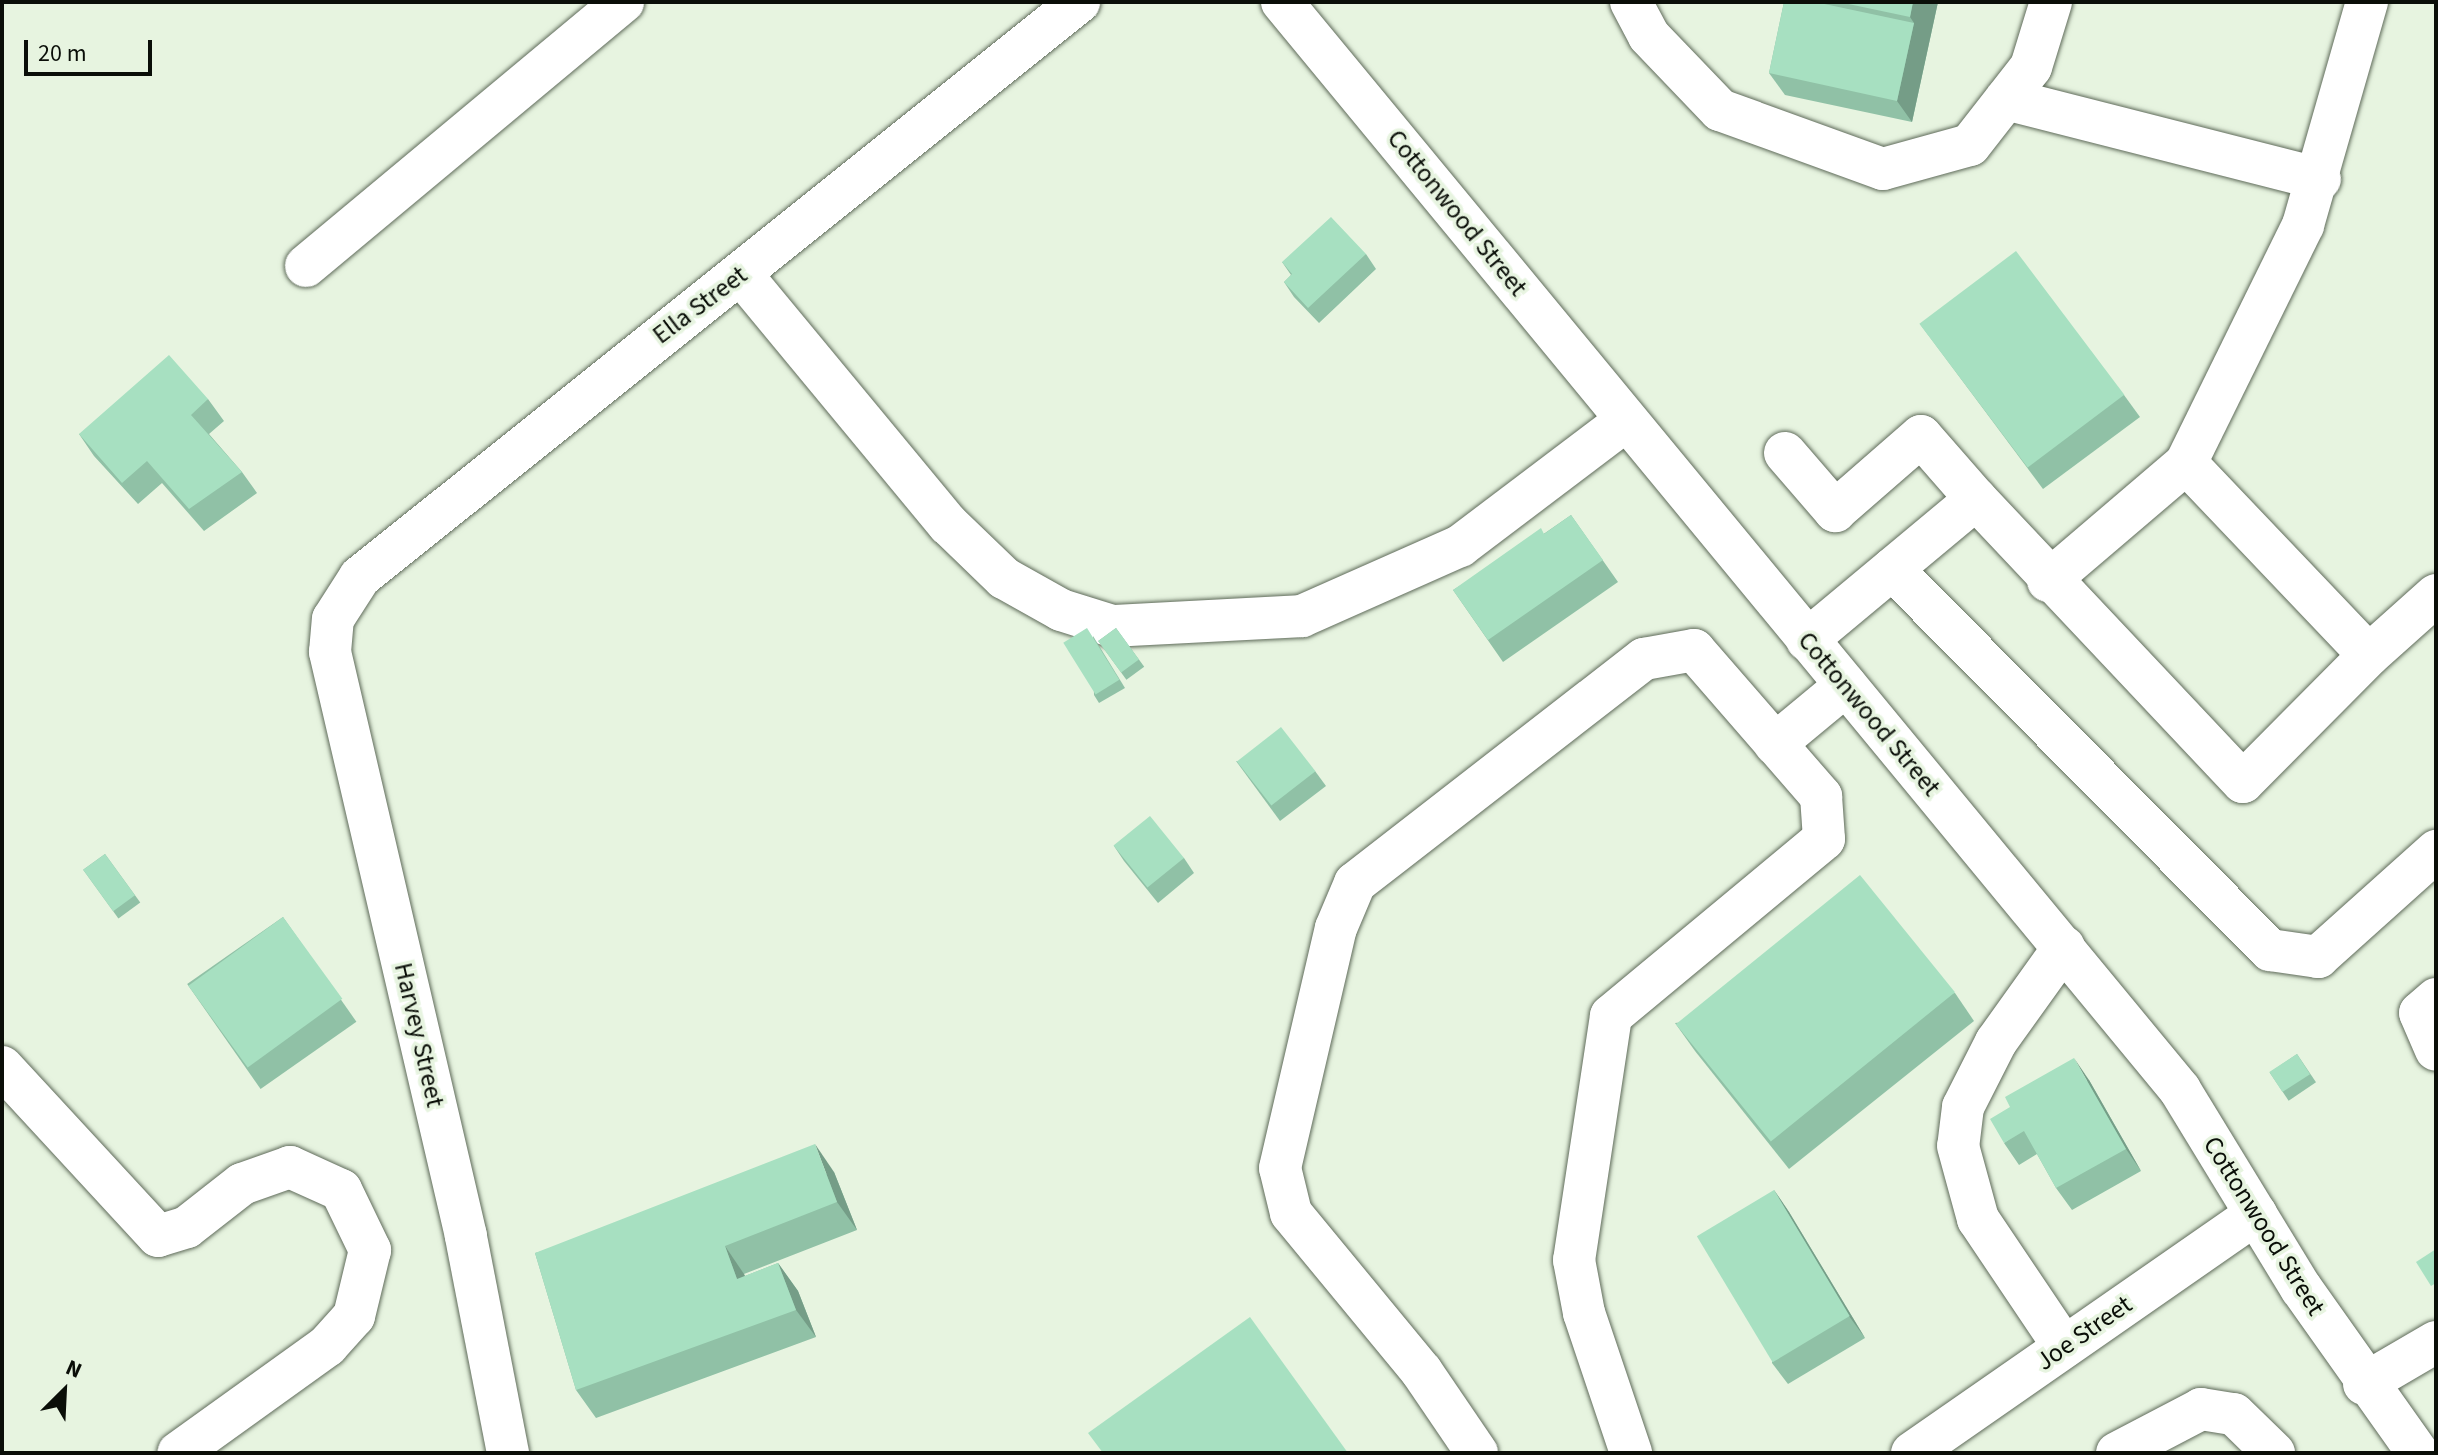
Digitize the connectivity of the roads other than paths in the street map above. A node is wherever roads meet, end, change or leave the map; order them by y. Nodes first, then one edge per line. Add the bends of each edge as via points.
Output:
1 (623, 2) edge
2 (1079, 2) edge
3 (1282, 2) edge
4 (1631, 2) edge
5 (2051, 2) edge
6 (2367, 2) edge
7 (2006, 99) junction
8 (2320, 179) junction
9 (306, 266) dead end
10 (741, 274) junction
11 (1625, 421) junction
12 (1785, 453) dead end
13 (2186, 463) junction
14 (1976, 499) junction
15 (1892, 569) junction
16 (2048, 581) junction
17 (2436, 595) edge
18 (333, 619) joint
19 (1807, 640) junction
20 (2369, 655) junction
21 (1846, 685) junction
22 (1775, 744) junction
23 (2436, 851) edge
24 (2064, 947) junction
25 (2436, 999) edge
26 (2436, 1050) edge
27 (2, 1067) edge
28 (2256, 1214) junction
29 (2436, 1342) edge
30 (2064, 1347) junction
31 (2364, 1384) junction
32 (178, 1453) edge
33 (508, 1453) edge
34 (1477, 1453) edge
35 (1631, 1453) edge
36 (1912, 1453) edge
37 (2117, 1453) edge
38 (2274, 1453) edge
39 (2418, 1453) edge

1 - 9 street
2 - 10 street, Ella Street
3 - 11 street, Cottonwood Street
4 - 7 street via 1649,36 1720,110 1883,169 1970,145
5 - 7 street via 2031,67
6 - 8 street
7 - 8 street
8 - 13 street
10 - 11 street via 948,524 1004,578 1061,610 1112,626 1302,616 1460,546
10 - 18 street, Ella Street via 360,577
11 - 19 street, Cottonwood Street
12 - 14 street via 1835,511 1921,436
13 - 16 street
13 - 20 street
14 - 15 street
14 - 16 street
15 - 19 street
15 - 23 street via 2270,950 2318,957
16 - 20 street via 2243,782
17 - 20 street
18 - 33 street, Harvey Street via 330,652
19 - 21 street, Cottonwood Street
21 - 22 street
21 - 24 street, Cottonwood Street
22 - 34 street via 1694,650 1644,659 1355,883 1336,928 1280,1168 1291,1213 1422,1372
22 - 35 street via 1821,796 1824,839 1611,1016 1574,1260 1584,1313
24 - 28 street, Cottonwood Street via 2180,1090
24 - 30 street via 1996,1042 1963,1107 1958,1146 1978,1219
25 - 26 street via 2420,1013
27 - 32 street via 158,1236 187,1227 242,1184 290,1167 341,1190 370,1250 354,1316 327,1346
28 - 30 street, Joe Street
28 - 31 street, Cottonwood Street
29 - 31 street
30 - 36 street, Joe Street
31 - 39 street, Cottonwood Street
37 - 38 street via 2201,1409 2234,1414

